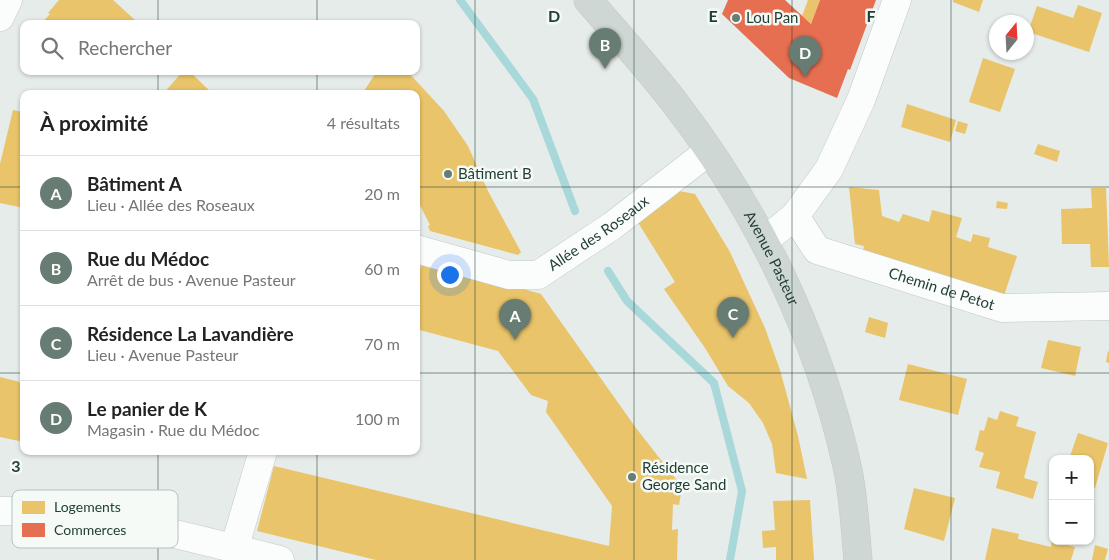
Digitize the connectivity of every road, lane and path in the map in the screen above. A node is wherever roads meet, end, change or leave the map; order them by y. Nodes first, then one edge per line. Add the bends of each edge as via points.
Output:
1 (8, 0) edge
2 (588, 0) edge
3 (897, 0) edge
4 (0, 17) edge
5 (709, 151) junction
6 (795, 216) junction
7 (765, 240) junction
8 (420, 250) edge
9 (1109, 306) edge
10 (262, 455) edge
11 (178, 535) edge
12 (234, 549) junction
13 (280, 560) edge
14 (858, 560) edge

1 - 4 street
2 - 5 main road, Avenue Pasteur via 678,107
3 - 6 street via 861,100 829,169
5 - 7 main road, Avenue Pasteur
5 - 8 street, Allée des Roseaux via 612,226 538,275 510,275
6 - 7 street
6 - 9 street, Chemin de Petot via 817,250 1002,308
7 - 14 main road, Avenue Pasteur via 791,295 830,402 848,468
10 - 12 street
11 - 12 street
12 - 13 street

